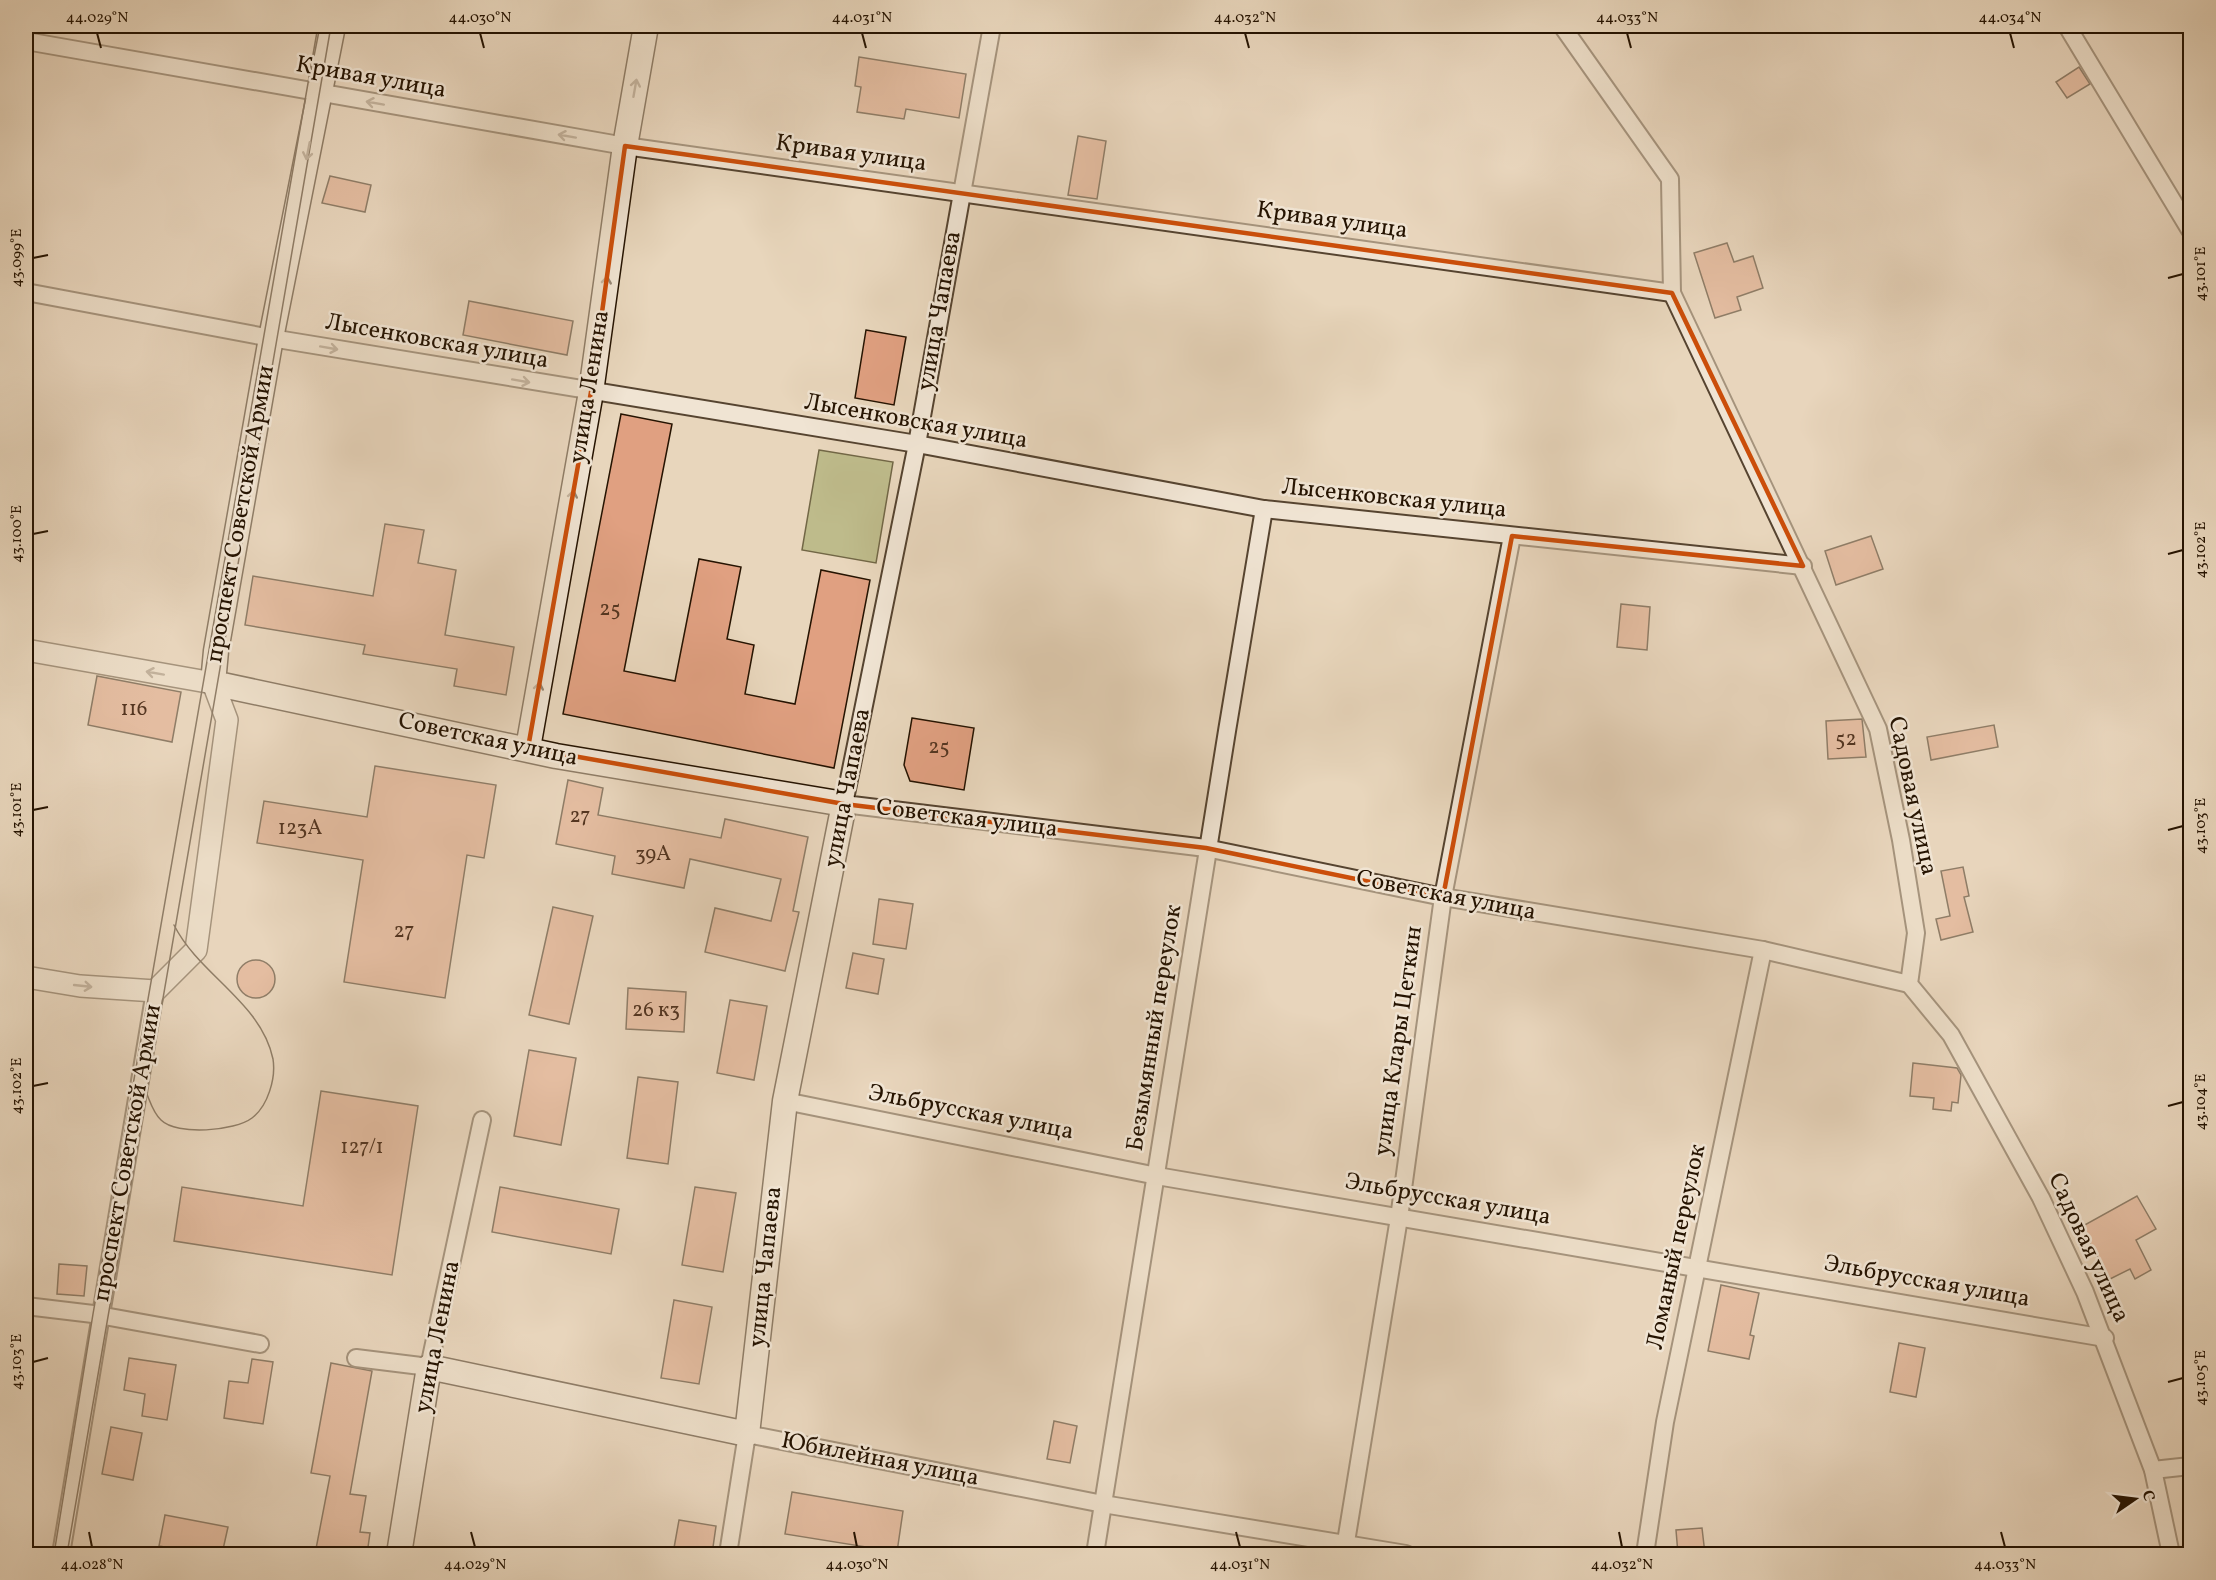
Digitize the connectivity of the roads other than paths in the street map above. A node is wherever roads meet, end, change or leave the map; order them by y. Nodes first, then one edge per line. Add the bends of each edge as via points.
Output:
1 (333, 26) edge
2 (646, 26) edge
3 (992, 26) edge
4 (1562, 26) edge
5 (2067, 26) edge
6 (26, 41) edge
7 (319, 94) junction
8 (625, 146) junction
9 (960, 193) junction
10 (2190, 230) edge
11 (26, 292) edge
12 (1672, 293) junction
13 (272, 338) junction
14 (591, 392) junction
15 (917, 444) junction
16 (1264, 509) junction
17 (1512, 536) junction
18 (1803, 566) junction
19 (26, 650) edge
20 (213, 683) junction
21 (528, 748) junction
22 (844, 804) junction
23 (1206, 848) junction
24 (1443, 897) junction
25 (1763, 950) junction
26 (26, 977) edge
27 (1909, 984) junction
28 (155, 991) junction
29 (785, 1101) junction
30 (482, 1120) dead end
31 (1157, 1176) junction
32 (1399, 1218) junction
33 (1697, 1268) junction
34 (26, 1306) edge
35 (100, 1316) junction
36 (2105, 1338) junction
37 (260, 1344) dead end
38 (356, 1358) dead end
39 (429, 1367) junction
40 (747, 1434) junction
41 (2190, 1466) edge
42 (2153, 1470) junction
43 (1103, 1504) junction
44 (1345, 1550) edge
45 (61, 1554) edge
46 (399, 1554) edge
47 (728, 1554) edge
48 (1095, 1554) edge
49 (1406, 1554) edge
50 (1645, 1554) edge
51 (2171, 1554) edge

1 - 7 main road, проспект Советской Армии
8 -> 2 main road, улица Ленина
3 - 9 street, улица Чапаева
4 - 12 street, Садовая улица via 1670,179
5 - 10 street
6 - 7 street, Кривая улица
8 -> 7 street, Кривая улица
7 -> 13 main road, проспект Советской Армии
8 - 9 street, Кривая улица
14 -> 8 main road, улица Ленина
9 - 12 street, Кривая улица
9 - 15 street, улица Чапаева
11 - 13 street, Лысенковская улица
12 - 18 street, Садовая улица
13 -> 14 street, Лысенковская улица
13 - 20 main road, проспект Советской Армии
14 - 15 street, Лысенковская улица
21 -> 14 main road, улица Ленина
15 - 16 street, Лысенковская улица
15 - 22 street, улица Чапаева
16 - 17 street, Лысенковская улица
16 - 23 street, Безымянный переулок
17 - 18 street, Лысенковская улица
17 - 24 street, улица Клары Цеткин
18 - 27 street, Садовая улица via 1878,729 1916,933
20 -> 19 street, Советская улица
20 - 21 main road, Советская улица
20 - 28 street, проспект Советской Армии via 227,720 196,950
21 - 22 main road, Советская улица
22 - 23 street, Советская улица
22 - 29 main road, улица Чапаева
23 - 24 street, Советская улица
23 - 31 street, Безымянный переулок
24 - 25 street, Советская улица
24 - 32 street, улица Клары Цеткин
25 - 27 street, Советская улица
25 - 33 street, Ломаный переулок
26 -> 28 street via 80,986
27 - 36 street, Садовая улица via 1951,1035 2041,1198
28 - 35 street, проспект Советской Армии
29 - 31 street, Эльбрусская улица
29 - 40 main road, улица Чапаева
30 - 39 street, улица Ленина
31 - 32 street, Эльбрусская улица
31 - 43 street, Безымянный переулок
32 - 33 street, Эльбрусская улица
32 - 44 street, улица Клары Цеткин
33 - 36 street, Эльбрусская улица
33 - 50 street, Ломаный переулок via 1665,1422
34 - 35 street
35 - 37 street
35 - 45 street, проспект Советской Армии
36 - 42 street, Садовая улица
38 - 39 street, Юбилейная улица
39 - 40 main road, Юбилейная улица
39 - 46 main road, улица Ленина
40 - 43 street, Юбилейная улица
40 - 47 street, улица Чапаева
41 - 42 street
42 - 51 street, Садовая улица
43 - 44 street, Юбилейная улица
43 - 48 street, Безымянный переулок
44 - 49 street, Юбилейная улица

